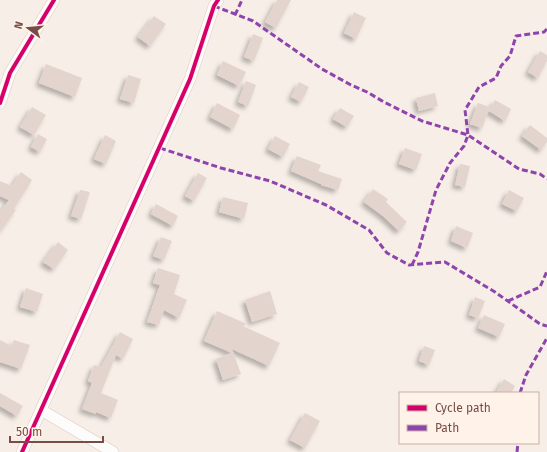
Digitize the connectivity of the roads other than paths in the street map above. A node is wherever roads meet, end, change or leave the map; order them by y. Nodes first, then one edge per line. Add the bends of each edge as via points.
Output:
1 (54, 0) edge
2 (218, 0) edge
3 (0, 103) edge
4 (41, 410) junction
5 (22, 452) edge
6 (113, 452) edge

1 - 3 street via 10,73
2 - 4 street via 190,79
4 - 5 street
4 - 6 street

